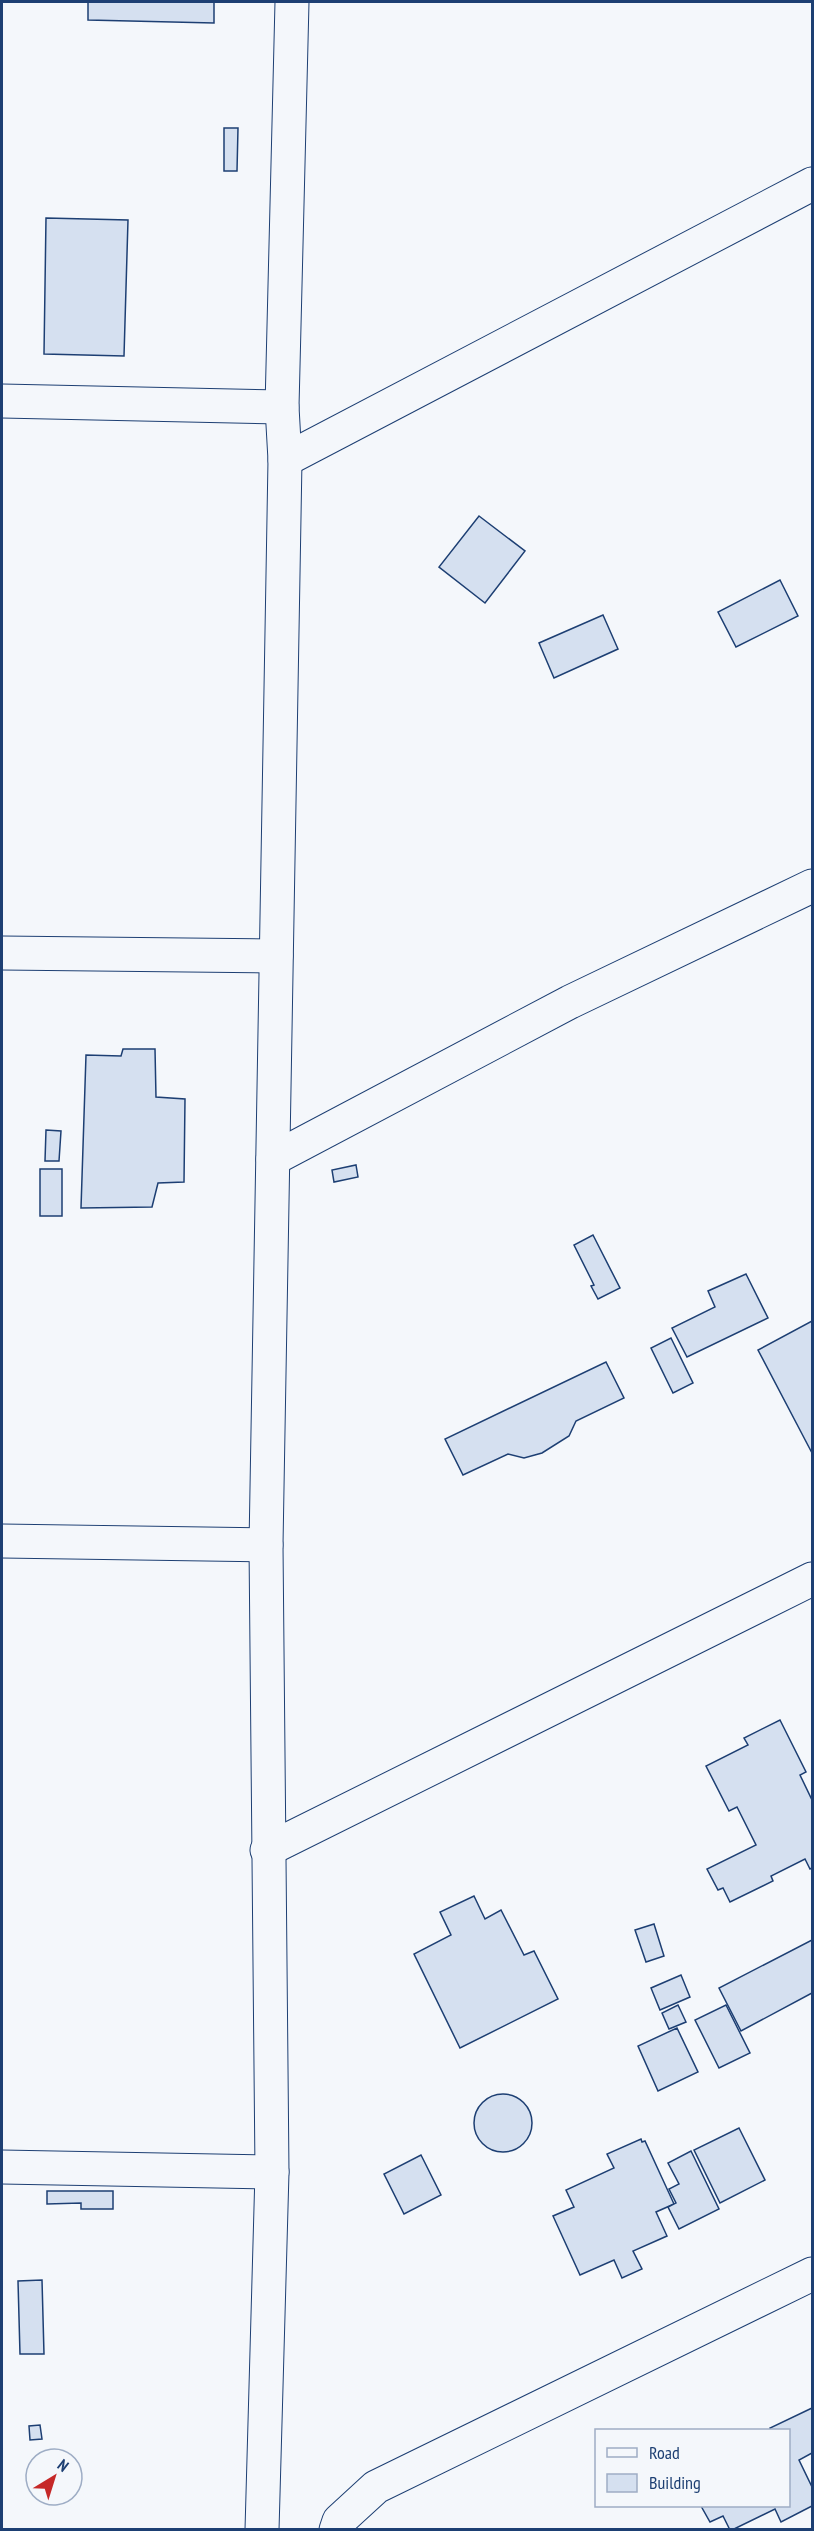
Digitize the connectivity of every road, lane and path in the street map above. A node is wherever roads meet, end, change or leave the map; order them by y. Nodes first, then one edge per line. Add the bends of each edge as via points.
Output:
1 (292, 2) edge
2 (813, 184) edge
3 (2, 401) edge
4 (282, 407) junction
5 (285, 460) junction
6 (813, 886) edge
7 (2, 953) edge
8 (276, 956) junction
9 (273, 1159) junction
10 (2, 1541) edge
11 (266, 1545) junction
12 (813, 1579) edge
13 (267, 1850) junction
14 (2, 2167) edge
15 (272, 2172) junction
16 (813, 2274) edge
17 (262, 2529) edge
18 (336, 2529) edge

1 - 4 street
2 - 5 street
3 - 4 street
4 - 5 street
5 - 8 street
6 - 9 street via 570,1002
7 - 8 street
8 - 9 street
9 - 11 street
10 - 11 street
11 - 13 street
12 - 13 street
13 - 15 street
14 - 15 street
15 - 17 street
16 - 18 street via 376,2487 339,2521

